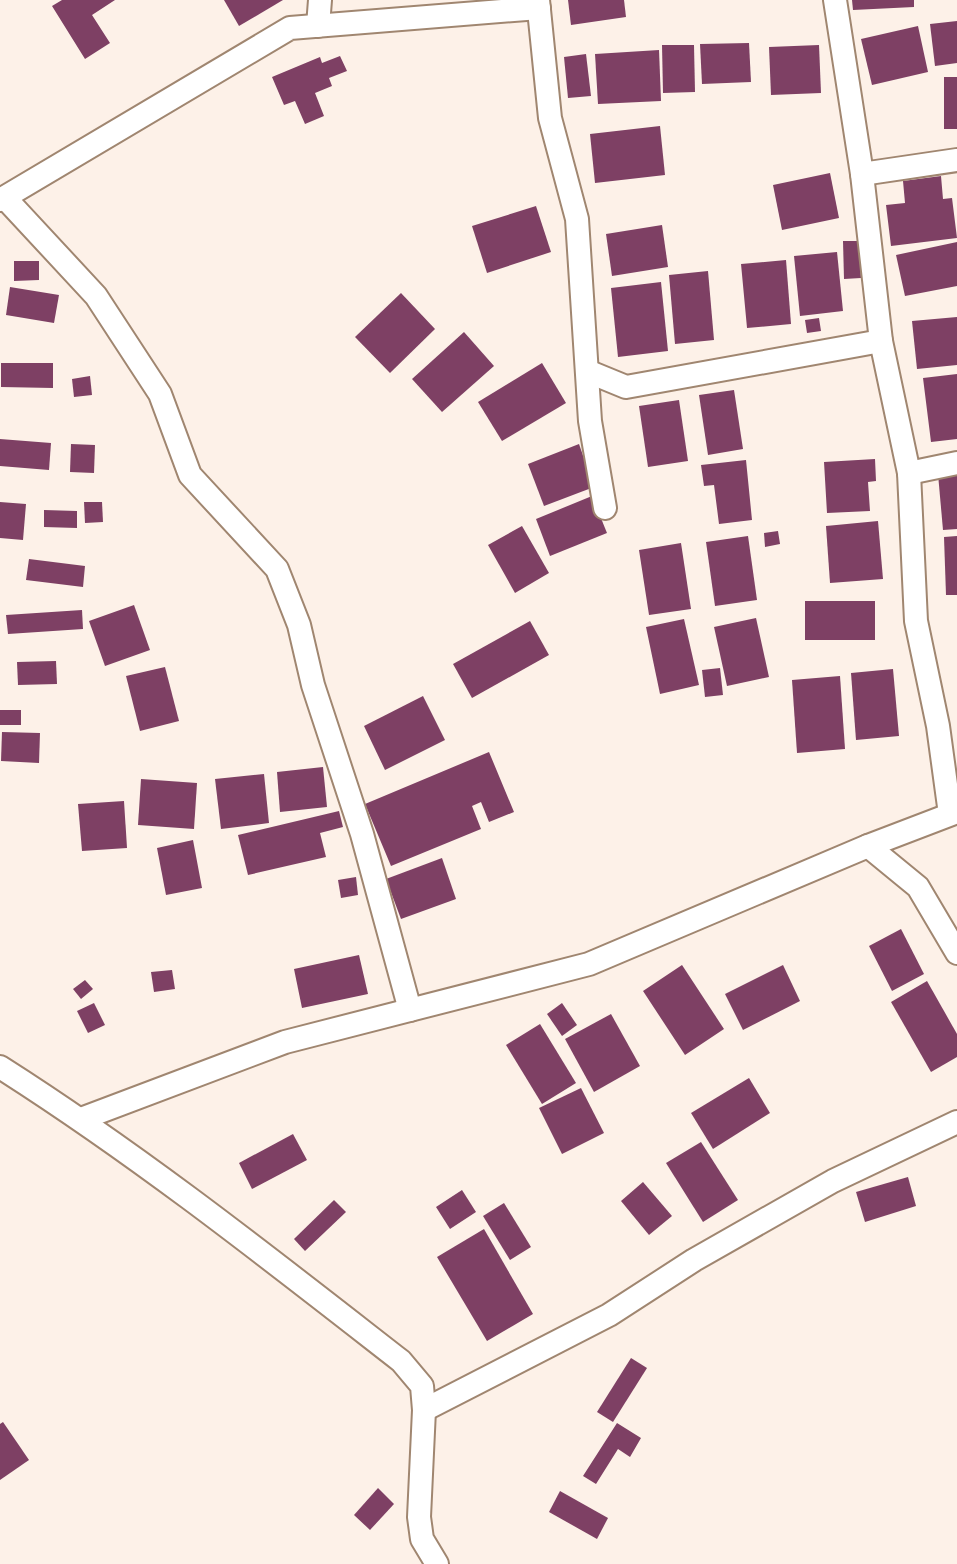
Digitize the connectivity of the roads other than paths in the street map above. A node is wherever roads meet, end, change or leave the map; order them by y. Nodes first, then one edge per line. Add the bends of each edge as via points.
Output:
1 (320, 0) edge
2 (835, 0) edge
3 (538, 4) edge
4 (318, 26) junction
5 (957, 160) edge
6 (862, 174) junction
7 (3, 199) edge
8 (881, 341) junction
9 (587, 371) junction
10 (957, 463) edge
11 (909, 473) junction
12 (605, 508) dead end
13 (953, 813) edge
14 (868, 846) junction
15 (957, 953) edge
16 (410, 1010) junction
17 (0, 1067) edge
18 (81, 1119) junction
19 (957, 1122) edge
20 (424, 1410) junction
21 (437, 1564) edge

1 - 4 street
2 - 6 street
3 - 4 street
3 - 9 street via 549,118 577,219
4 - 7 street via 290,28
5 - 6 street
6 - 8 street
7 - 16 street via 96,296 160,394 190,476 277,569 299,625
8 - 9 street via 626,387
8 - 11 street
9 - 12 street via 590,421
10 - 11 street
11 - 13 street via 916,621
13 - 14 street
14 - 15 street via 918,887
14 - 16 street via 589,964
16 - 18 street via 285,1042
17 - 18 street
18 - 20 street via 203,1207 401,1361 422,1386
19 - 20 street via 833,1181 694,1260 609,1315
20 - 21 street via 419,1517 422,1539

